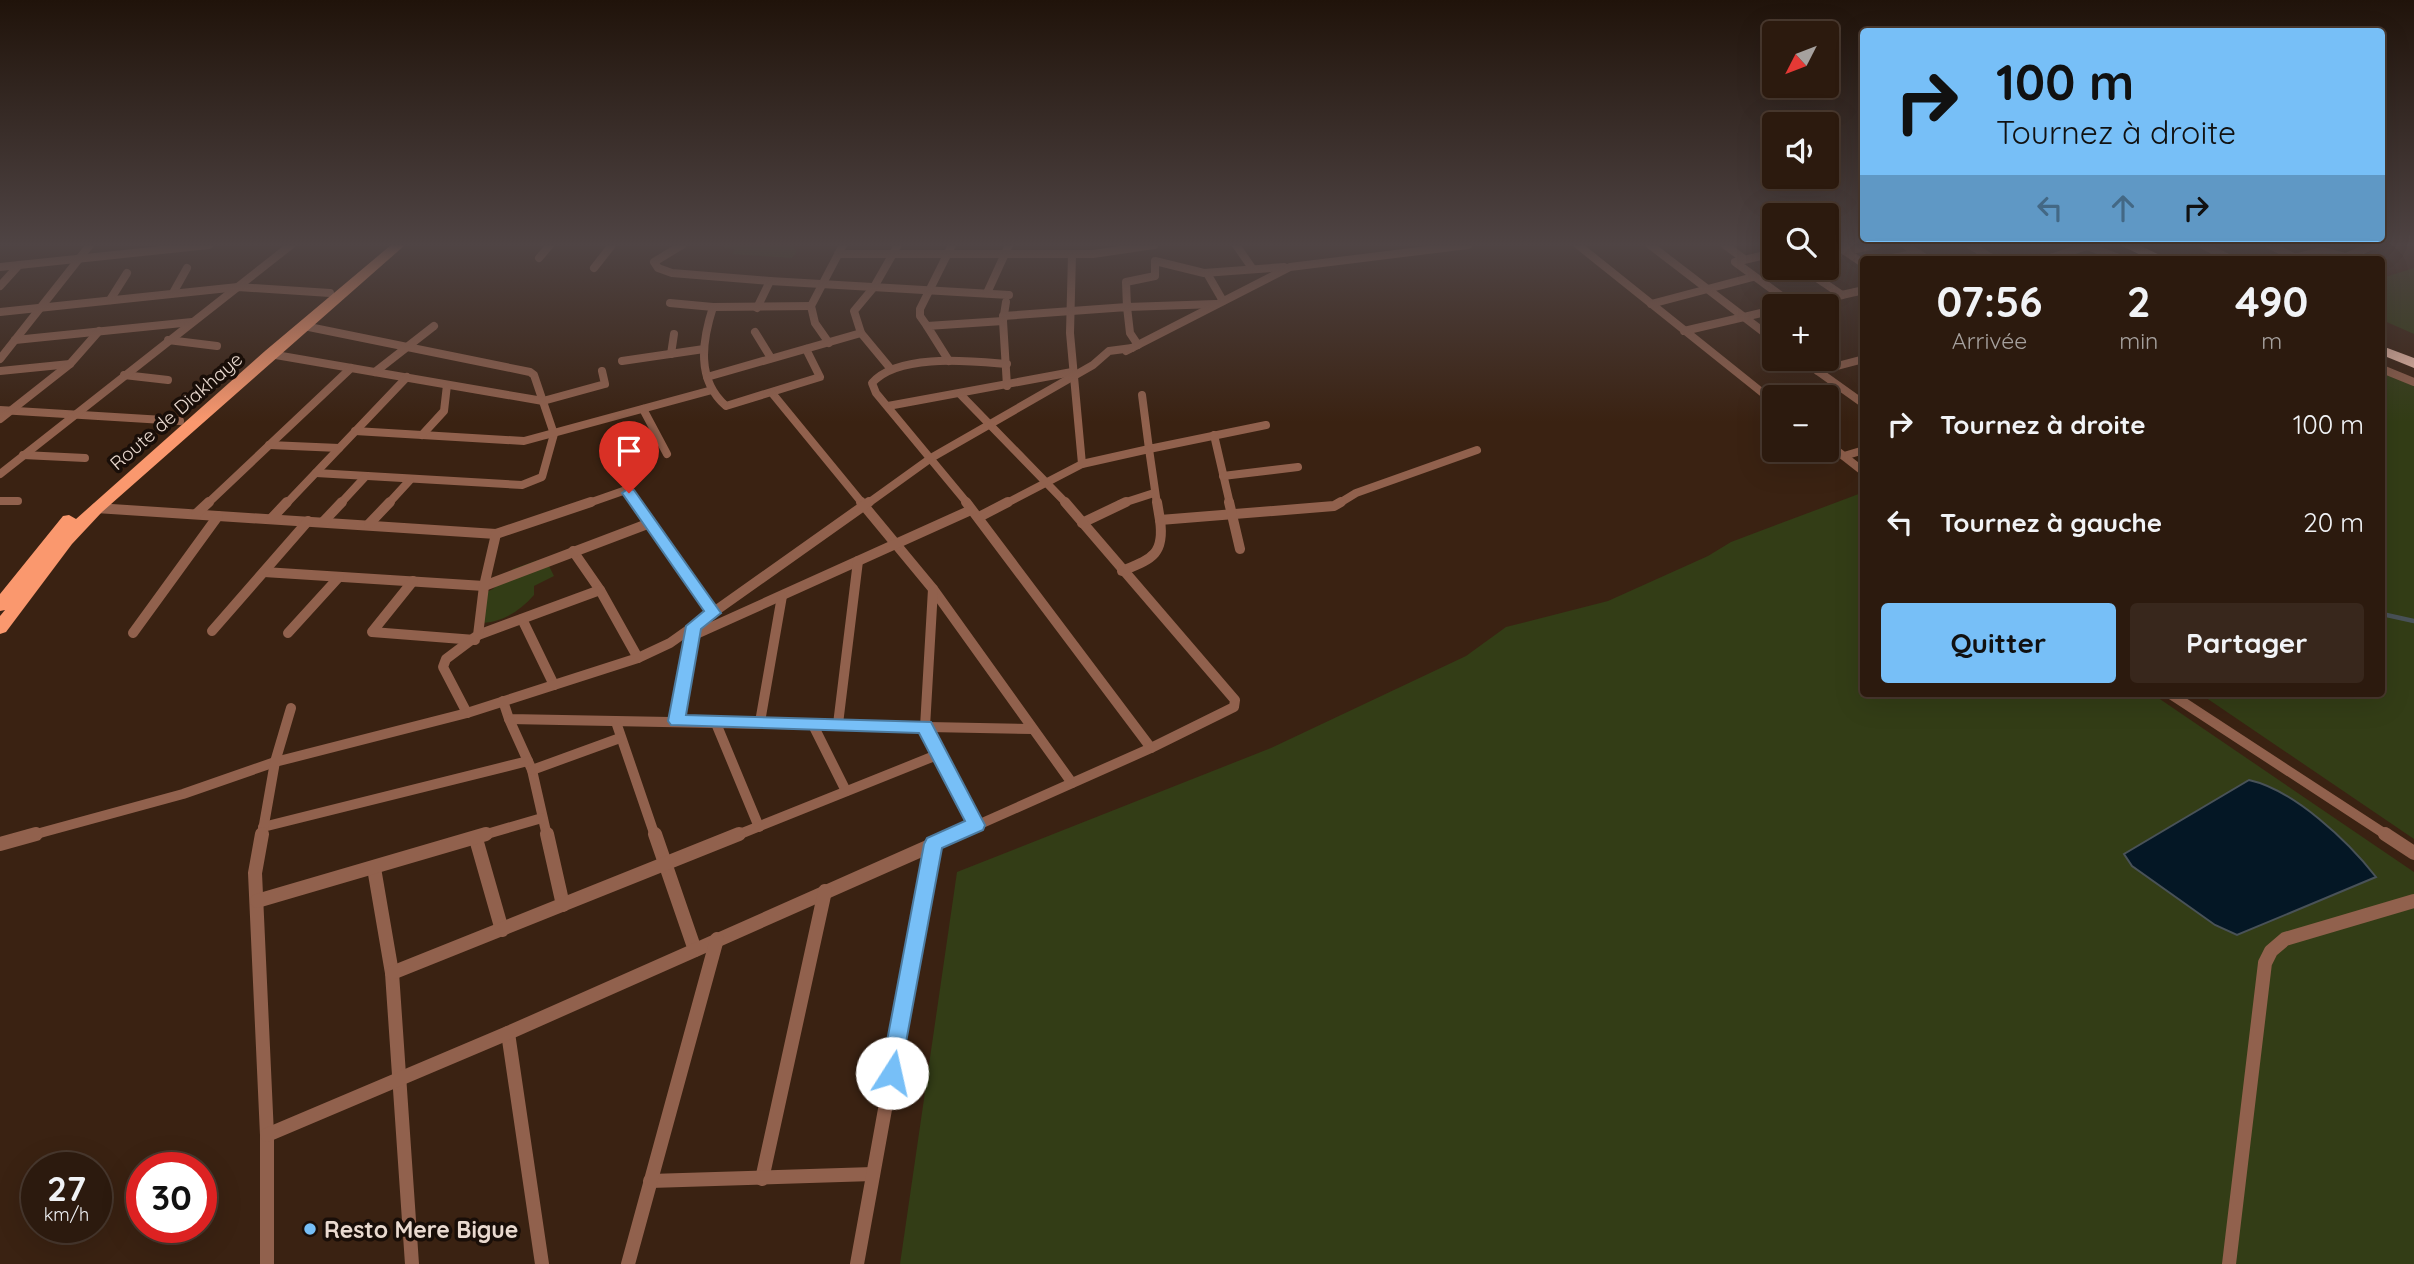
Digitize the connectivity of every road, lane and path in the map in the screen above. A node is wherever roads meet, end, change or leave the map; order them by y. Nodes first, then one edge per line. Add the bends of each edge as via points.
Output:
1 (43, 304) edge
2 (71, 304) edge
3 (215, 304) edge
4 (317, 304) edge
5 (330, 304) edge
6 (681, 304) edge
7 (759, 304) edge
8 (860, 304) edge
9 (923, 304) edge
10 (1007, 304) edge
11 (1068, 304) edge
12 (1128, 304) edge
13 (1184, 304) edge
14 (1217, 304) edge
15 (1651, 304) edge
16 (1725, 304) edge
17 (811, 306) joint
18 (41, 307) junction
19 (713, 307) junction
20 (1128, 307) junction
21 (757, 308) junction
22 (1068, 310) junction
23 (0, 312) edge
24 (1762, 313) edge
25 (1003, 318) junction
26 (1743, 318) junction
27 (192, 322) junction
28 (304, 326) junction
29 (434, 326) dead end
30 (927, 326) junction
31 (99, 331) junction
32 (1684, 331) junction
33 (1762, 331) edge
34 (755, 332) dead end
35 (861, 333) junction
36 (674, 334) dead end
37 (15, 340) junction
38 (168, 340) junction
39 (829, 343) junction
40 (2385, 344) edge
41 (217, 346) dead end
42 (406, 346) junction
43 (1135, 347) junction
44 (704, 349) junction
45 (806, 349) junction
46 (2385, 351) edge
47 (270, 354) junction
48 (670, 354) junction
49 (2414, 356) edge
50 (771, 358) junction
51 (0, 359) edge
52 (1860, 360) edge
53 (622, 361) dead end
54 (949, 361) junction
55 (2414, 363) edge
56 (70, 364) junction
57 (1007, 364) junction
58 (1839, 366) edge
59 (351, 368) junction
60 (890, 368) junction
61 (602, 370) dead end
62 (2385, 370) edge
63 (0, 371) edge
64 (1818, 371) edge
65 (374, 372) junction
66 (1072, 374) junction
67 (124, 375) junction
68 (407, 377) junction
69 (707, 377) junction
70 (168, 380) dead end
71 (2414, 382) edge
72 (447, 385) junction
73 (1007, 386) junction
74 (712, 390) junction
75 (772, 393) junction
76 (1762, 393) edge
77 (960, 394) junction
78 (1142, 395) dead end
79 (543, 401) junction
80 (1860, 401) edge
81 (888, 406) junction
82 (643, 409) junction
83 (0, 410) edge
84 (12, 411) junction
85 (73, 415) junction
86 (0, 419) edge
87 (180, 421) junction
88 (990, 425) junction
89 (1266, 425) dead end
90 (355, 431) junction
91 (554, 434) junction
92 (422, 435) junction
93 (1214, 435) junction
94 (269, 445) junction
95 (339, 448) junction
96 (1149, 449) junction
97 (1477, 450) dead end
98 (1860, 451) edge
99 (1839, 452) edge
100 (667, 454) dead end
101 (23, 455) junction
102 (1844, 456) junction
103 (85, 458) dead end
104 (931, 458) junction
105 (1082, 464) junction
106 (1298, 467) dead end
107 (1860, 469) edge
108 (316, 473) junction
109 (0, 474) edge
110 (1223, 476) junction
111 (365, 477) junction
112 (410, 480) junction
113 (1048, 482) junction
114 (1154, 493) junction
115 (0, 501) edge
116 (18, 501) dead end
117 (865, 503) junction
118 (96, 508) junction
119 (196, 514) junction
120 (975, 514) junction
121 (218, 516) junction
122 (1231, 517) junction
123 (271, 519) junction
124 (1160, 520) junction
125 (309, 521) junction
126 (324, 522) junction
127 (650, 523) junction
128 (1082, 523) junction
129 (369, 524) junction
130 (496, 534) junction
131 (897, 544) junction
132 (1240, 550) dead end
133 (573, 551) junction
134 (858, 561) junction
135 (1122, 571) junction
136 (264, 572) junction
137 (339, 577) junction
138 (413, 581) junction
139 (484, 586) junction
140 (933, 589) junction
141 (600, 590) junction
142 (782, 596) junction
143 (0, 605) edge
144 (713, 613) junction
145 (522, 619) junction
146 (0, 628) edge
147 (212, 631) dead end
148 (694, 631) junction
149 (133, 633) dead end
150 (288, 633) dead end
151 (476, 637) junction
152 (638, 658) junction
153 (554, 685) junction
154 (2175, 697) edge
155 (503, 701) junction
156 (291, 708) dead end
157 (467, 713) junction
158 (509, 719) junction
159 (677, 721) junction
160 (715, 721) junction
161 (616, 722) junction
162 (760, 722) junction
163 (812, 723) junction
164 (838, 724) junction
165 (925, 727) junction
166 (1032, 729) junction
167 (620, 738) junction
168 (1151, 748) junction
169 (937, 755) junction
170 (275, 762) junction
171 (530, 765) junction
172 (1072, 783) junction
173 (846, 791) junction
174 (542, 818) junction
175 (976, 825) junction
176 (263, 827) junction
177 (759, 827) junction
178 (476, 839) junction
179 (0, 844) edge
180 (933, 844) junction
181 (2414, 853) edge
182 (664, 865) junction
183 (374, 868) junction
184 (825, 891) junction
185 (257, 901) junction
186 (2414, 901) edge
187 (563, 905) junction
188 (502, 930) junction
189 (718, 939) junction
190 (695, 950) junction
191 (392, 973) junction
192 (508, 1033) junction
193 (400, 1078) junction
194 (267, 1135) junction
195 (873, 1174) junction
196 (762, 1179) junction
197 (650, 1181) junction
198 (267, 1264) edge
199 (412, 1264) edge
200 (542, 1264) edge
201 (628, 1264) edge
202 (857, 1264) edge
203 (2229, 1264) edge

1 - 18 street
2 - 18 street
3 - 27 street
4 - 87 main road, Route de Diakhaye
5 - 28 main road, Route de Diakhaye
6 - 19 street
7 - 21 street
8 - 35 street via 854,311
9 - 30 street via 920,316
10 - 25 street
11 - 22 street
12 - 20 street
13 - 20 street
14 - 43 street
15 - 32 street
16 - 26 street
17 - 21 street
17 - 39 street via 815,323
18 - 23 street
18 - 37 street
19 - 21 street
19 - 44 street
20 - 22 street
20 - 43 street
22 - 25 street
22 - 66 street
24 - 26 street
25 - 30 street
25 - 57 street
26 - 32 street
26 - 33 street
27 - 31 street
27 - 38 street
28 - 42 street
28 - 47 main road, Route de Diakhaye
29 - 42 street
30 - 54 street
31 - 37 street
31 - 56 street
32 - 76 street
34 - 50 street
35 - 39 street
35 - 60 street
36 - 48 street
37 - 51 street
38 - 41 street
38 - 67 street
39 - 45 street
40 - 49 highway
42 - 65 street
42 - 79 street via 530,372
43 - 66 street via 1110,351 1094,365
44 - 48 street
44 - 69 street
45 - 50 street
45 - 75 street via 820,377
46 - 55 highway
47 - 59 street
47 - 118 main road, Route de Diakhaye
48 - 53 street
50 - 69 street
52 - 58 street
54 - 57 street
54 - 60 street
56 - 63 street
56 - 84 street
57 - 73 street
59 - 65 street
59 - 94 street
60 - 81 street via 880,371 872,383
61 - 79 street via 605,384
62 - 71 street
64 - 80 street
65 - 68 street
66 - 73 street
66 - 88 street
66 - 105 street
67 - 70 street
67 - 85 street
68 - 72 street
68 - 90 street
69 - 74 street
72 - 79 street
72 - 92 street via 444,411
73 - 77 street
74 - 75 street via 726,406
74 - 82 street
75 - 117 street
77 - 81 street
77 - 88 street
78 - 96 street
79 - 91 street
81 - 104 street
82 - 91 street
82 - 100 street
83 - 84 street
84 - 85 street
84 - 86 street
85 - 87 street
85 - 101 street
87 - 143 main road, Route de Diakhaye via 61,528
88 - 104 street
88 - 113 street
89 - 93 street
90 - 92 street
90 - 95 street
91 - 92 street via 524,441
91 - 112 street via 542,477 522,485
93 - 96 street
93 - 110 street
94 - 95 street
94 - 119 street
95 - 108 street
96 - 105 street
96 - 114 street
97 - 122 street via 1356,493 1334,506
98 - 102 street
99 - 102 street
101 - 103 street
101 - 109 street
102 - 107 street
104 - 117 street
104 - 120 street
105 - 113 street
106 - 110 street
108 - 111 street
108 - 123 street
110 - 122 street
111 - 112 street
111 - 126 street
112 - 129 street
113 - 120 street
113 - 128 street
114 - 124 street
114 - 128 street via 1116,505
115 - 116 street
117 - 131 street
117 - 144 street
118 - 119 street
118 - 146 main road, Route de Diakhaye
119 - 121 street
120 - 131 street
120 - 168 street
121 - 123 street
121 - 149 street
122 - 124 street
122 - 132 street
123 - 125 street
124 - 135 street via 1164,540 1160,550
125 - 126 street
125 - 136 street
126 - 129 street
127 - 130 street via 629,493 620,490
127 - 133 street
127 - 144 street
128 - 135 street
129 - 130 street
130 - 139 street
131 - 134 street
131 - 140 street
133 - 139 street
133 - 141 street
134 - 142 street
134 - 164 street
135 - 168 street via 1235,699 1229,712
136 - 137 street
136 - 147 street
137 - 138 street
137 - 150 street
138 - 139 street
138 - 151 street via 372,632
139 - 151 street
140 - 165 street
140 - 166 street
141 - 145 street
141 - 152 street
142 - 148 street
142 - 162 street
144 - 148 street
145 - 151 street
145 - 153 street
148 - 152 street
148 - 159 street
151 - 157 street via 446,659 443,667
152 - 153 street
153 - 155 street
154 - 181 street
155 - 157 street
155 - 158 street
156 - 170 street
157 - 170 street
158 - 161 street
158 - 171 street
159 - 160 street
159 - 161 street
160 - 162 street
160 - 177 street
161 - 167 street
162 - 163 street
163 - 164 street
163 - 173 street
164 - 165 street
165 - 166 street
165 - 169 street
166 - 172 street
167 - 171 street
167 - 182 street
168 - 172 street
169 - 173 street
169 - 175 street
170 - 176 street
170 - 179 street via 183,794
171 - 174 street
171 - 176 street
172 - 175 street
173 - 177 street
174 - 178 street
174 - 187 street
175 - 180 street
176 - 185 street via 255,873
177 - 182 street
178 - 183 street
178 - 188 street
180 - 184 street
180 - 195 street
182 - 187 street
182 - 190 street
183 - 185 street
183 - 191 street
184 - 189 street
184 - 196 street
185 - 194 street
186 - 203 street via 2285,939 2265,963
187 - 188 street
188 - 191 street
189 - 190 street
189 - 197 street
190 - 192 street
191 - 193 street
192 - 193 street
192 - 200 street
193 - 194 street
193 - 199 street
194 - 198 street
195 - 196 street
195 - 202 street
196 - 197 street
197 - 201 street

